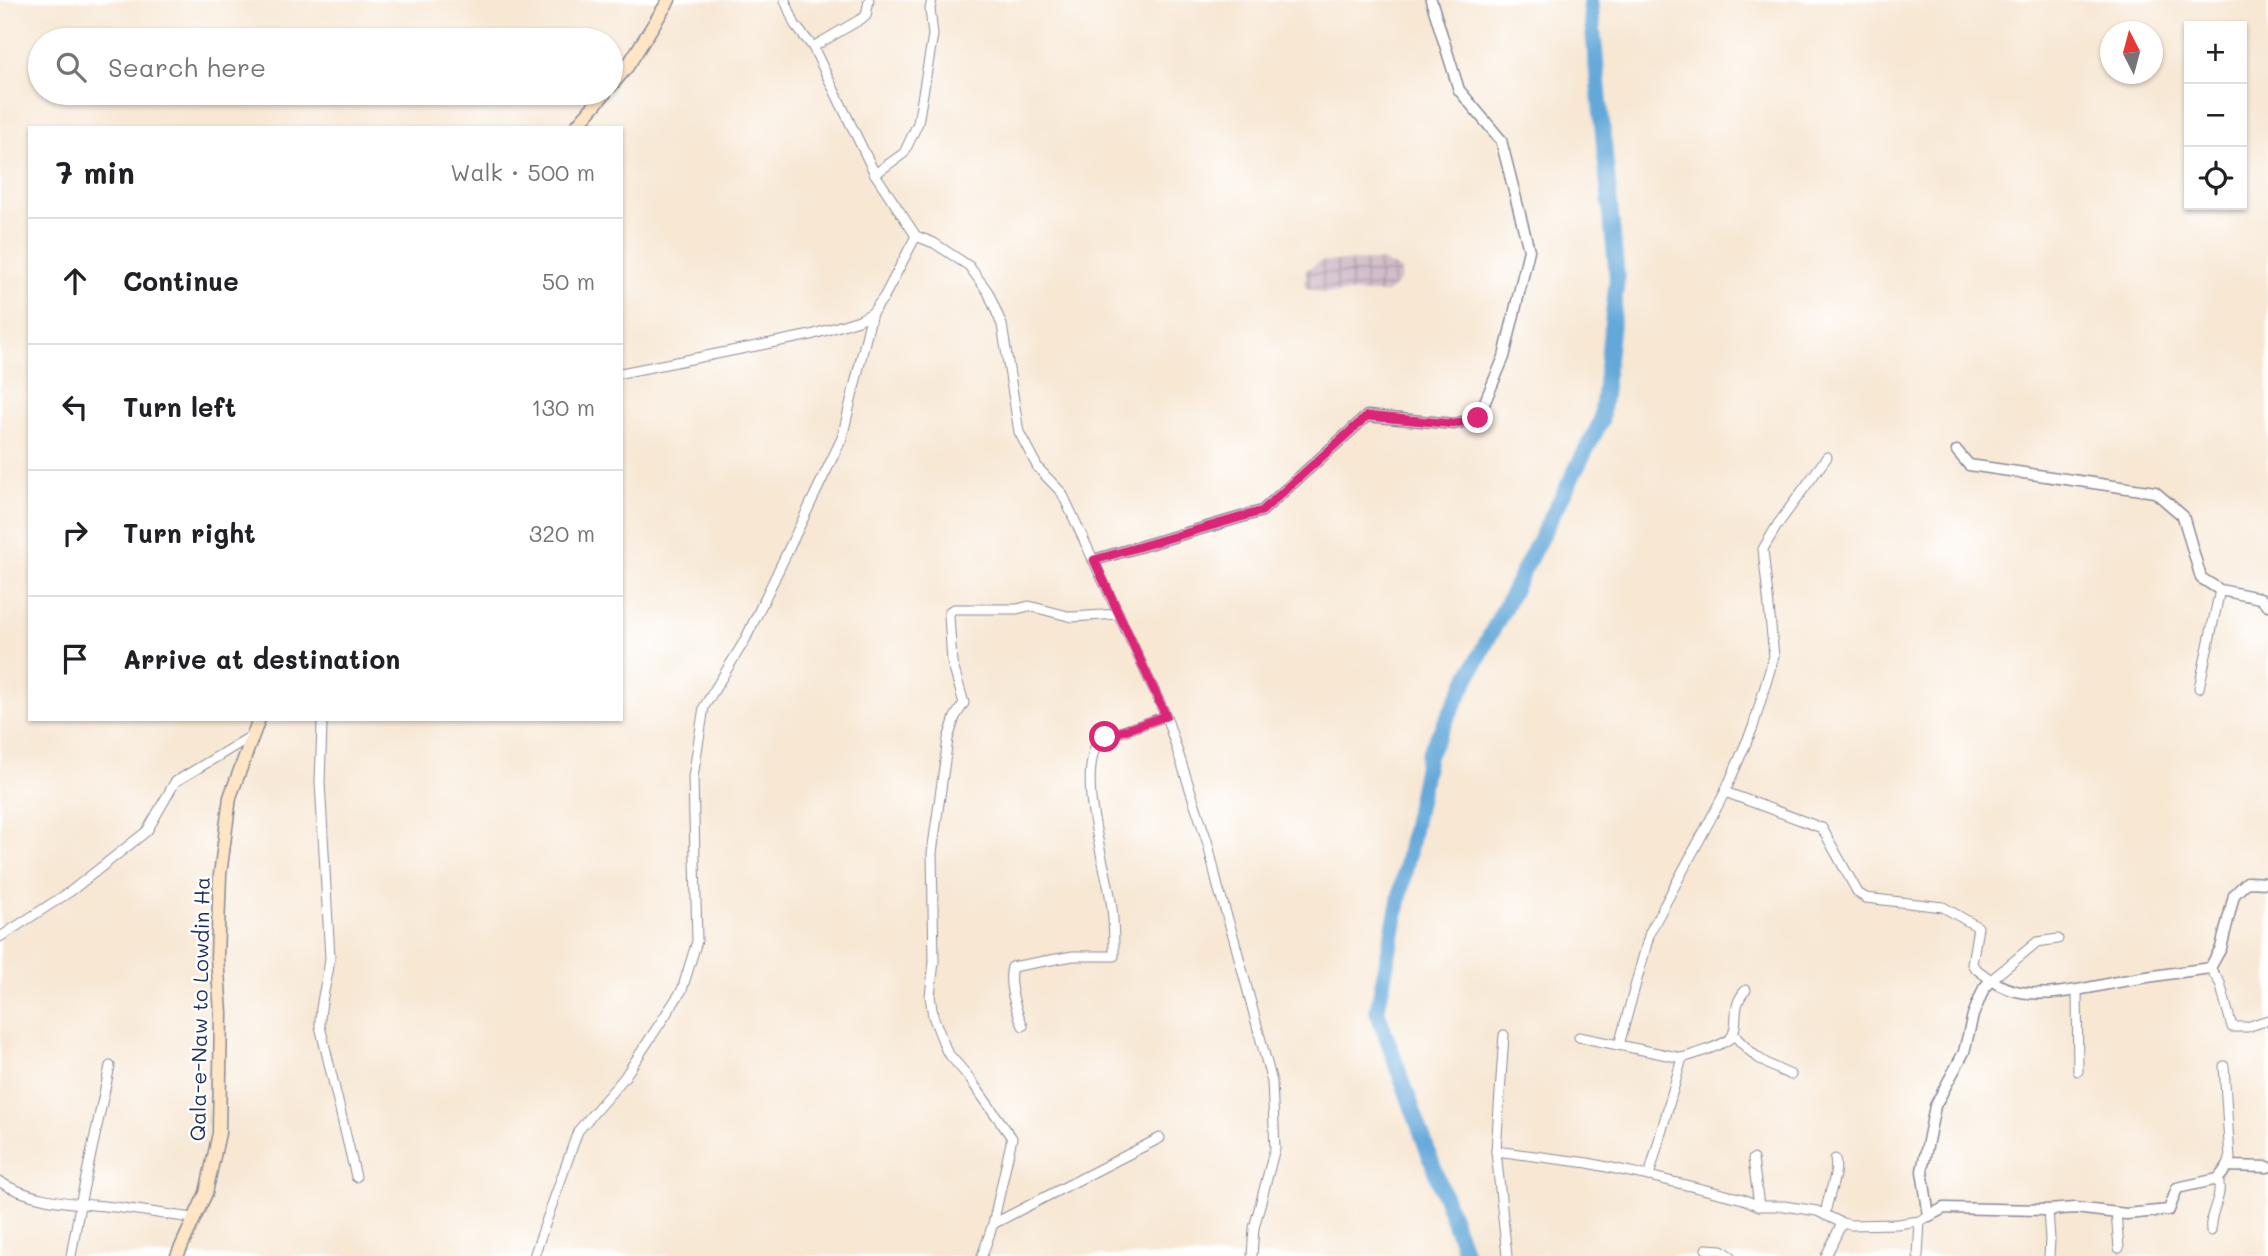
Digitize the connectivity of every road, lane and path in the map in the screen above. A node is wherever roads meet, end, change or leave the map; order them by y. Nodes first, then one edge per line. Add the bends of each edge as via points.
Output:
1 (668, 0) edge
2 (785, 0) edge
3 (869, 0) edge
4 (932, 0) edge
5 (1431, 0) edge
6 (813, 47) junction
7 (623, 72) edge
8 (595, 105) edge
9 (577, 126) edge
10 (875, 174) junction
11 (916, 236) junction
12 (872, 313) junction
13 (623, 373) edge
14 (1957, 451) dead end
15 (1827, 457) dead end
16 (1094, 560) junction
17 (2221, 590) junction
18 (2268, 605) edge
19 (1119, 614) junction
20 (2199, 688) dead end
21 (1166, 716) junction
22 (258, 721) edge
23 (322, 721) edge
24 (253, 735) junction
25 (1725, 792) junction
26 (2268, 883) edge
27 (0, 937) edge
28 (2058, 939) dead end
29 (2210, 968) junction
30 (1991, 980) junction
31 (1746, 990) dead end
32 (2077, 991) junction
33 (2268, 1020) edge
34 (1023, 1026) dead end
35 (1504, 1035) dead end
36 (1734, 1035) junction
37 (1579, 1037) dead end
38 (1619, 1045) junction
39 (1682, 1058) junction
40 (110, 1066) dead end
41 (2224, 1066) dead end
42 (2078, 1071) dead end
43 (1791, 1075) dead end
44 (1160, 1138) dead end
45 (1496, 1151) junction
46 (1835, 1158) dead end
47 (1753, 1159) dead end
48 (2228, 1166) junction
49 (2268, 1167) edge
50 (1649, 1176) junction
51 (356, 1178) dead end
52 (2218, 1179) junction
53 (0, 1182) edge
54 (80, 1205) junction
55 (1759, 1206) junction
56 (2048, 1210) junction
57 (2116, 1212) junction
58 (1825, 1215) junction
59 (193, 1218) junction
60 (1925, 1218) junction
61 (1842, 1223) junction
62 (993, 1224) junction
63 (2211, 1231) dead end
64 (2119, 1248) dead end
65 (1706, 1249) dead end
66 (71, 1256) edge
67 (177, 1256) edge
68 (534, 1256) edge
69 (982, 1256) edge
70 (1252, 1256) edge
71 (1507, 1256) edge
72 (1731, 1256) edge
73 (1826, 1256) edge
74 (1918, 1256) edge
75 (2049, 1256) edge

1 - 7 main road
2 - 6 street via 795,25
3 - 6 street via 866,16
4 - 10 street via 933,35 918,123 904,153
5 - 16 street via 1458,90 1501,140 1529,250 1504,356 1478,418 1454,424 1367,416 1262,511
6 - 10 street
8 - 9 main road
10 - 11 street
11 - 12 street
11 - 16 street via 969,266 988,292 1002,324 1019,432 1038,468 1062,493
12 - 13 street via 811,335
12 - 68 street via 842,438 745,640 704,707 693,776 697,941 682,990 624,1079 578,1131
14 - 17 street via 1969,465 2155,492 2183,516 2201,578
15 - 25 street via 1763,549 1774,656 1753,727
16 - 19 street
17 - 18 street via 2260,598
17 - 20 street
19 - 21 street
19 - 62 street via 1072,617 1029,606 954,609 948,616 964,703 948,739 932,853 934,962 930,996 947,1052 1012,1138
21 - 34 street via 1098,740 1092,753 1092,811 1112,903 1114,956 1073,956 1012,967 1013,1003
21 - 70 street via 1208,844 1272,1082 1275,1148
22 - 24 main road, Qala-e-Naw to Lowdin Ha
23 - 51 street via 320,782 330,958 320,1026
24 - 27 street via 175,782 147,831 71,891
24 - 59 main road, Qala-e-Naw to Lowdin Ha via 230,797 220,875 219,1133 206,1193
25 - 30 street via 1822,828 1858,892 1866,898 1943,907 1978,927 1972,964
25 - 38 street via 1650,932
26 - 29 street via 2247,882 2234,894 2221,948
28 - 30 street via 2038,942
29 - 32 street
29 - 33 street via 2220,983 2232,1027
30 - 32 street via 2019,993
30 - 60 street via 1973,1015 1964,1052 1935,1106 1922,1171
31 - 36 street via 1738,1002
32 - 42 street
35 - 45 street
36 - 39 street
36 - 43 street via 1752,1056
37 - 38 street
38 - 39 street
39 - 50 street
40 - 54 street
41 - 48 street
44 - 62 street
45 - 50 street
45 - 71 street
46 - 58 street
47 - 55 street
48 - 49 street
48 - 52 street
50 - 55 street
52 - 57 street via 2176,1188 2169,1210
52 - 63 street via 2221,1188 2209,1221
53 - 54 street via 16,1192
54 - 59 street
54 - 66 street
55 - 58 street via 1801,1208
56 - 57 street
56 - 60 street via 1944,1208
56 - 75 street
57 - 64 street
58 - 61 street
59 - 67 main road, Qala-e-Naw to Lowdin Ha
60 - 61 street
60 - 74 street
61 - 73 street
62 - 69 street
65 - 72 street

